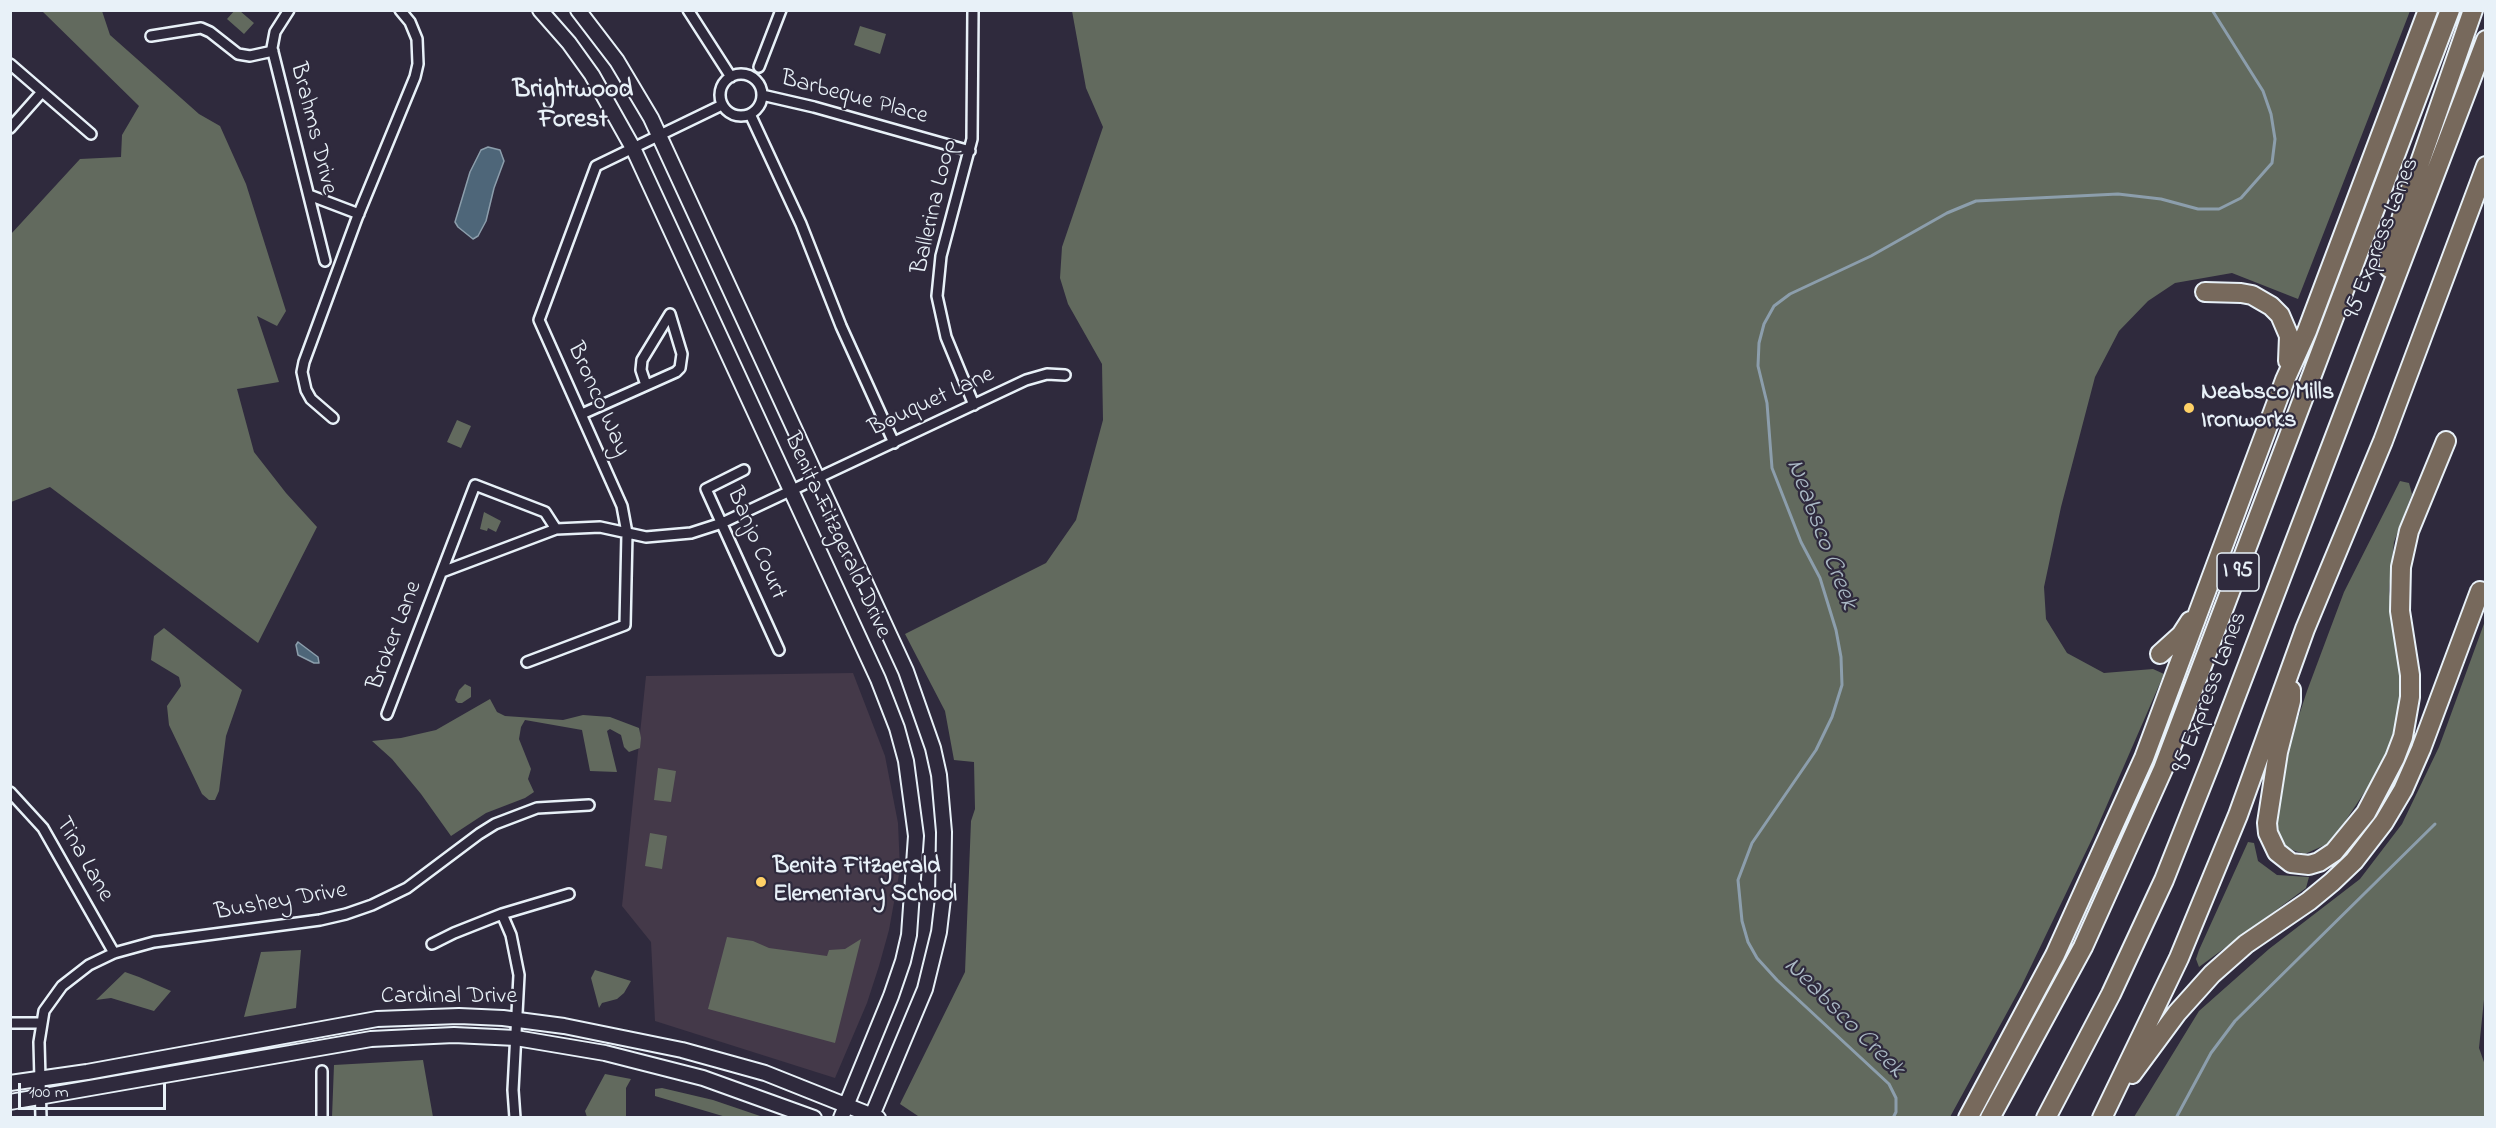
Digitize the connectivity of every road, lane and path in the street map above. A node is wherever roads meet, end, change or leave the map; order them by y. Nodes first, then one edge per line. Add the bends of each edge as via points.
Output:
1 (289, 10) edge
2 (400, 10) edge
3 (540, 10) edge
4 (578, 10) edge
5 (688, 10) edge
6 (781, 10) edge
7 (973, 10) edge
8 (2428, 10) edge
9 (2450, 10) edge
10 (2473, 10) edge
11 (151, 36) dead end
12 (2486, 40) edge
13 (273, 51) junction
14 (10, 64) edge
15 (759, 67) dead end
16 (731, 77) junction
17 (42, 92) junction
18 (762, 95) junction
19 (722, 105) junction
20 (750, 114) junction
21 (10, 128) edge
22 (91, 135) dead end
23 (659, 135) junction
24 (633, 148) junction
25 (970, 151) junction
26 (2486, 166) edge
27 (2486, 174) edge
28 (309, 195) junction
29 (2474, 199) junction
30 (359, 214) junction
31 (325, 261) dead end
32 (2391, 285) junction
33 (2205, 292) dead end
34 (1065, 375) dead end
35 (2285, 381) junction
36 (646, 385) junction
37 (974, 405) junction
38 (582, 414) junction
39 (333, 418) dead end
40 (2446, 441) dead end
41 (894, 443) junction
42 (744, 470) dead end
43 (818, 478) junction
44 (790, 490) junction
45 (722, 523) junction
46 (556, 530) junction
47 (627, 533) junction
48 (442, 572) junction
49 (2213, 573) junction
50 (2480, 591) dead end
51 (779, 650) dead end
52 (2160, 654) dead end
53 (527, 662) dead end
54 (2291, 666) junction
55 (387, 714) dead end
56 (10, 792) edge
57 (589, 805) dead end
58 (569, 894) dead end
59 (502, 914) junction
60 (432, 944) dead end
61 (114, 953) junction
62 (517, 1019) junction
63 (10, 1023) edge
64 (40, 1023) junction
65 (516, 1038) junction
66 (322, 1071) dead end
67 (40, 1079) junction
68 (10, 1083) edge
69 (41, 1098) junction
70 (10, 1102) edge
71 (847, 1104) junction
72 (2106, 1111) edge
73 (874, 1117) edge
74 (41, 1118) edge
75 (322, 1118) edge
76 (515, 1118) edge
77 (814, 1118) edge
78 (841, 1118) edge
79 (1968, 1118) edge
80 (1990, 1118) edge
81 (2046, 1118) edge

1 - 13 street, Brahms Drive via 274,36
2 - 30 street via 417,39 418,64
3 - 24 main road, Benita Fitzgerald Drive via 592,75
4 - 23 main road, Benita Fitzgerald Drive via 635,89
5 - 16 street
6 - 15 street
7 - 25 street, Ballerina Loop
8 - 35 highway
9 - 80 highway, I 95 via 2163,769 2083,947
10 - 32 highway via 2388,259
11 - 13 street via 201,28 238,54 250,56
12 - 32 highway, 95 Express Lanes
13 - 28 street, Brahms Drive
14 - 17 street
16 - 18 street via 743,75 754,79
16 - 19 street via 721,89
17 - 21 street
17 - 22 street
18 - 20 street via 759,106
18 - 25 street, Barbeque Place
19 - 20 street via 738,116
19 - 23 street
20 - 41 street
23 - 24 street, Bronco Way
23 - 43 main road, Benita Fitzgerald Drive
24 - 38 street, Bronco Way via 596,166 540,320
24 - 44 main road, Benita Fitzgerald Drive
25 - 37 street, Ballerina Loop via 941,256 937,296 946,337
26 - 29 highway
27 - 29 highway
28 - 30 street
28 - 31 street, Brahms Drive
29 - 54 highway via 2383,441
30 - 39 street via 303,372 311,399
32 - 81 highway, 95 Express Lanes via 2164,880 2111,994
33 - 35 highway via 2230,291 2252,296 2280,315 2290,347
34 - 37 street, Bouquet Lane via 1039,376
35 - 49 highway
36 - 36 street via 676,372 682,363 670,314 642,360
36 - 38 street
37 - 41 street, Bouquet Lane
38 - 47 street, Bronco Way via 619,495
40 - 54 highway via 2409,531 2400,567 2400,611 2410,675 2403,737 2366,813 2334,852 2309,865 2291,863 2277,852 2267,823 2291,700
41 - 43 street, Bouquet Lane
42 - 45 street, Banjo Court via 706,489
43 - 44 street, Broker Lane
43 - 73 main road, Benita Fitzgerald Drive via 917,696 933,748 943,810 943,898 932,966
44 - 45 street, Broker Lane
44 - 71 main road, Benita Fitzgerald Drive via 888,704 906,761 914,814 915,876 903,962
45 - 47 street, Broker Lane via 673,536
45 - 51 street, Banjo Court
46 - 47 street, Broker Lane via 600,527
46 - 48 street, Broker Lane
46 - 48 street, Broker Lane via 545,512 475,485
47 - 53 street, Bronco Way via 625,625
48 - 55 street, Broker Lane
49 - 52 highway via 2185,628
49 - 79 highway via 2122,812 2055,955
50 - 72 highway via 2421,749 2384,822 2332,882 2246,944 2212,974 2177,1013
54 - 72 highway via 2202,903
56 - 61 street, Tina Lane via 43,828
57 - 61 street, Bushey Drive via 537,808 495,824 407,888 346,914 154,942
58 - 59 street
59 - 60 street
59 - 62 street via 517,965
61 - 64 street, Bushey Drive via 89,965 62,986
62 - 65 street
62 - 67 main road, Cardinal Drive via 377,1019
62 - 71 main road, Cardinal Drive via 700,1054
63 - 64 street
64 - 67 street, Bushey Drive
65 - 69 main road, Cardinal Drive via 454,1035 371,1039
65 - 76 street
65 - 77 main road, Cardinal Drive via 605,1053 703,1078
66 - 75 street
67 - 68 main road, Cardinal Drive
67 - 69 street, Bushey Drive
69 - 70 main road, Cardinal Drive
69 - 74 street, Bushey Drive
71 - 73 main road, Cardinal Drive
71 - 78 main road, Benita Fitzgerald Drive

